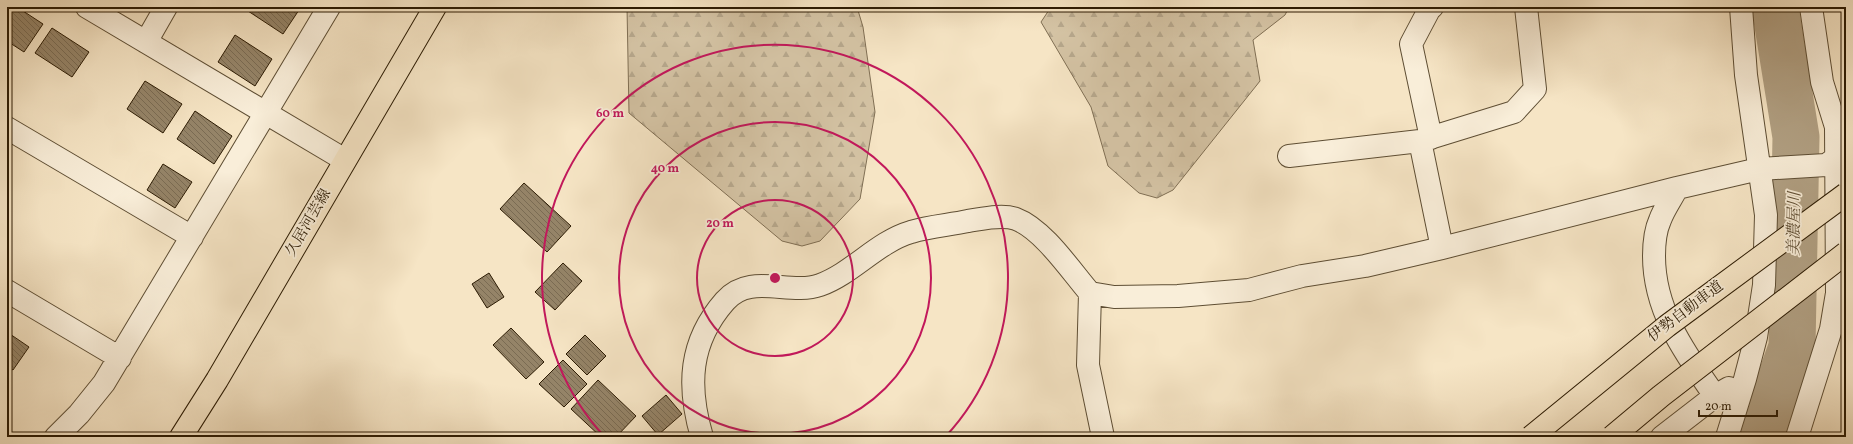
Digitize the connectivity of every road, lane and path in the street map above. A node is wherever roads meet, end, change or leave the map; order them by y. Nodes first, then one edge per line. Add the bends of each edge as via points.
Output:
1 (87, 7) edge
2 (166, 7) edge
3 (329, 7) edge
4 (435, 7) edge
5 (1432, 7) edge
6 (1526, 7) edge
7 (1740, 7) edge
8 (1811, 7) edge
9 (146, 42) junction
10 (266, 113) junction
11 (7, 128) edge
12 (1425, 139) junction
13 (1289, 156) dead end
14 (1836, 158) edge
15 (346, 160) junction
16 (1767, 169) junction
17 (1677, 188) junction
18 (1846, 194) edge
19 (192, 237) junction
20 (1442, 248) junction
21 (1846, 253) edge
22 (7, 291) edge
23 (1090, 293) junction
24 (120, 358) junction
25 (1745, 379) junction
26 (1715, 396) junction
27 (56, 437) edge
28 (181, 437) edge
29 (702, 437) edge
30 (1103, 437) edge
31 (1531, 437) edge
32 (1612, 437) edge
33 (1662, 437) edge
34 (1726, 437) edge
35 (1797, 437) edge

1 - 9 street
2 - 9 street
3 - 10 street
4 - 15 main road, 久居河芸線
5 - 12 street via 1411,44
6 - 12 street via 1534,89 1514,112
7 - 16 street via 1746,75
8 - 14 street via 1822,82 1836,127
9 - 10 street
10 - 15 street
10 - 19 street
11 - 19 street
12 - 13 street
12 - 20 street
14 - 16 street
14 - 35 street via 1837,293 1831,329
15 - 28 main road, 久居河芸線
16 - 17 street
16 - 25 street via 1764,285 1756,337
17 - 20 street
17 - 26 street via 1660,220 1654,244 1655,282 1674,333
18 - 31 main road, 伊勢自動車道, bridge via 1667,326
19 - 24 street
20 - 23 street via 1365,266 1302,276 1249,290 1178,296 1114,297
21 - 32 main road, bridge
22 - 24 street
23 - 29 street via 1037,230 1015,218 996,217 911,232 819,285 797,288 760,285 738,290 726,300 713,317 697,347 693,384
23 - 30 street via 1088,365
24 - 27 street via 99,390
25 - 26 street
25 - 34 street
26 - 33 street

